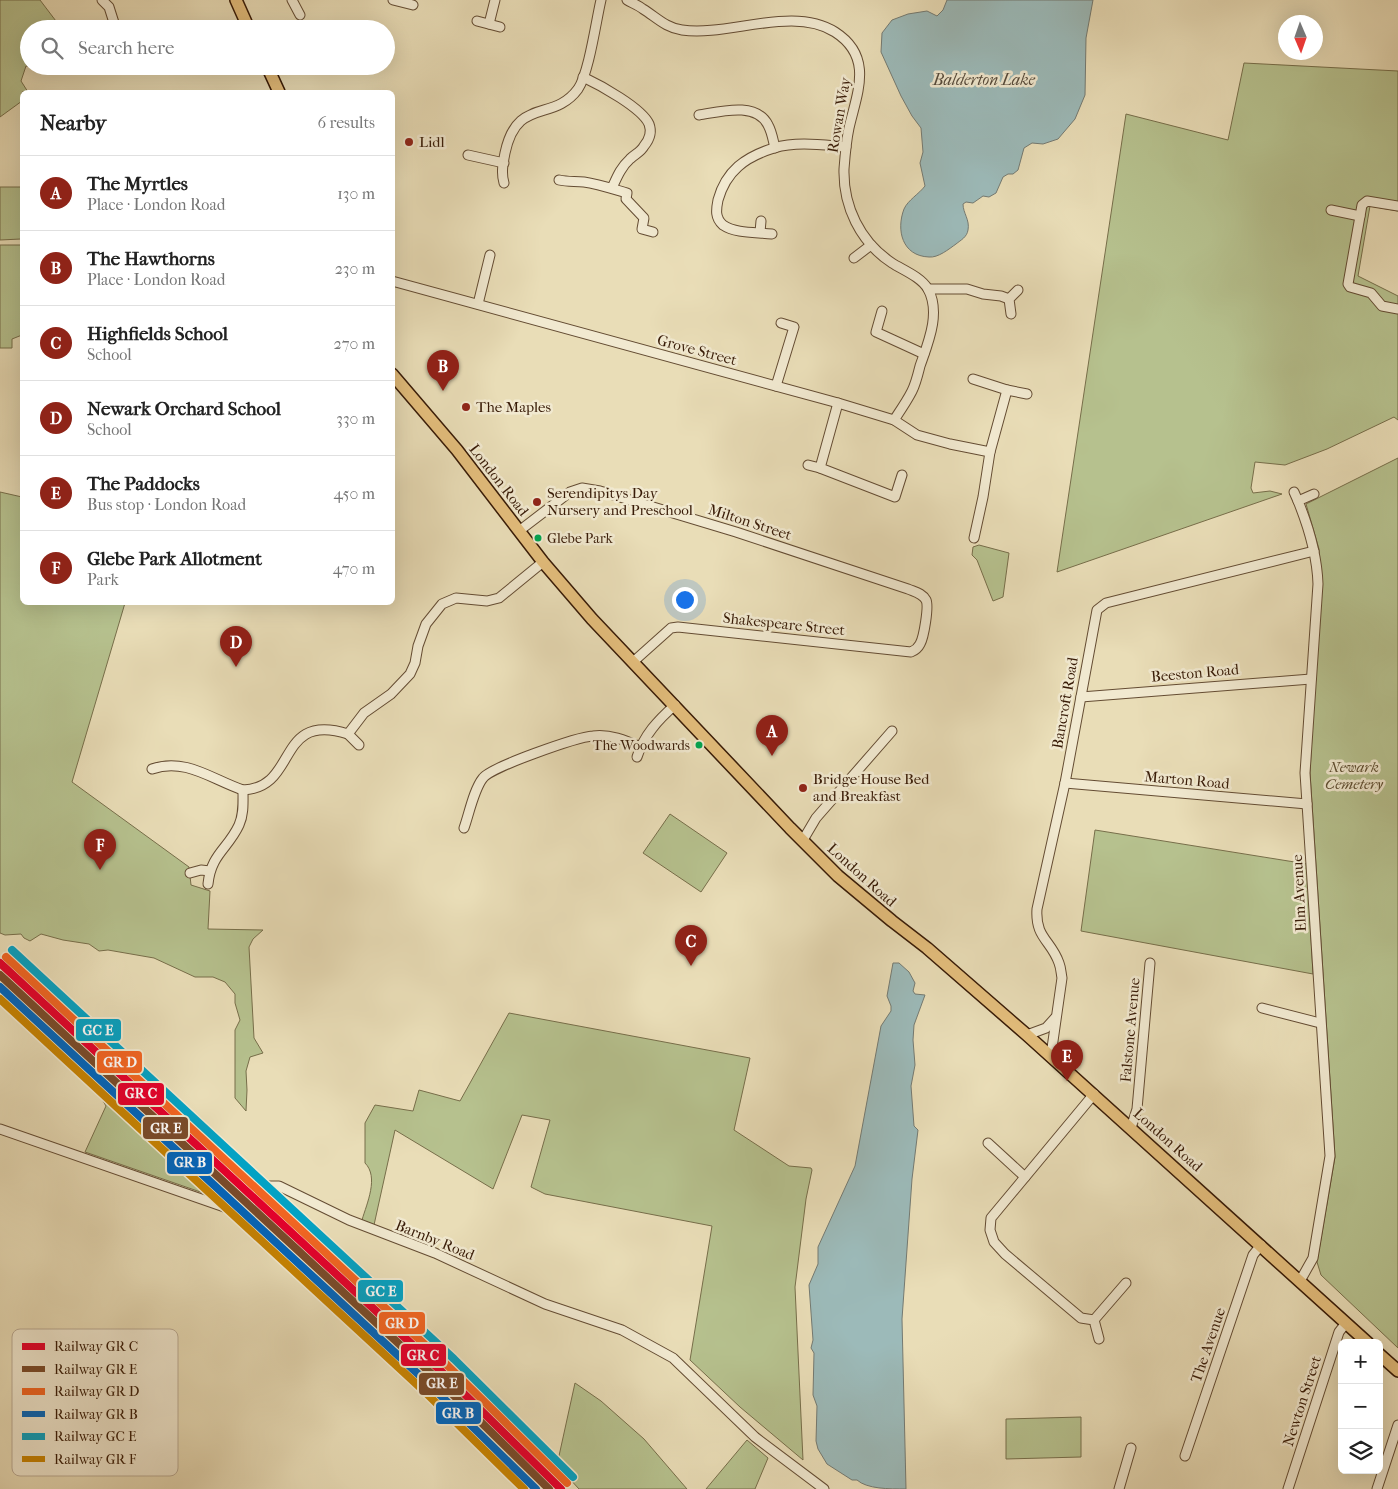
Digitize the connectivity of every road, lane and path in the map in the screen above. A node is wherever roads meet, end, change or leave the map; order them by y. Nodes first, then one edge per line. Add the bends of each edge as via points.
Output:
1 (102, 0) edge
2 (236, 0) edge
3 (292, 0) edge
4 (495, 0) edge
5 (601, 0) edge
6 (626, 0) edge
7 (398, 1) edge
8 (413, 5) dead end
9 (300, 15) dead end
10 (113, 20) edge
11 (245, 20) edge
12 (477, 22) dead end
13 (489, 24) junction
14 (500, 27) dead end
15 (270, 75) edge
16 (583, 78) junction
17 (276, 90) edge
18 (704, 112) dead end
19 (775, 148) junction
20 (846, 148) junction
21 (468, 155) dead end
22 (504, 163) junction
23 (560, 180) dead end
24 (504, 183) dead end
25 (612, 188) junction
26 (1398, 206) edge
27 (1332, 210) dead end
28 (1360, 216) junction
29 (761, 221) dead end
30 (653, 232) dead end
31 (760, 232) junction
32 (772, 234) dead end
33 (870, 245) junction
34 (490, 255) dead end
35 (854, 258) dead end
36 (395, 282) edge
37 (928, 289) junction
38 (1018, 290) dead end
39 (1009, 300) junction
40 (478, 304) junction
41 (1398, 309) edge
42 (882, 311) dead end
43 (1011, 314) dead end
44 (781, 324) dead end
45 (924, 354) junction
46 (395, 378) edge
47 (973, 379) dead end
48 (776, 386) junction
49 (1006, 390) junction
50 (1027, 394) dead end
51 (838, 403) junction
52 (894, 420) junction
53 (990, 452) junction
54 (808, 465) dead end
55 (820, 468) junction
56 (902, 475) dead end
57 (1294, 492) dead end
58 (1314, 494) dead end
59 (1298, 501) junction
60 (519, 531) junction
61 (974, 538) dead end
62 (1314, 551) junction
63 (543, 562) junction
64 (925, 624) joint
65 (633, 662) junction
66 (1311, 679) junction
67 (1081, 697) junction
68 (675, 705) junction
69 (892, 731) dead end
70 (348, 734) junction
71 (359, 745) dead end
72 (640, 747) junction
73 (637, 757) dead end
74 (152, 769) dead end
75 (1065, 783) junction
76 (244, 790) junction
77 (1307, 804) junction
78 (464, 828) dead end
79 (803, 840) junction
80 (210, 871) junction
81 (190, 873) dead end
82 (208, 884) dead end
83 (1150, 963) dead end
84 (1262, 1008) dead end
85 (1055, 1018) junction
86 (1320, 1023) junction
87 (1027, 1035) junction
88 (1051, 1056) junction
89 (1094, 1094) junction
90 (1131, 1128) junction
91 (0, 1129) edge
92 (988, 1143) dead end
93 (1025, 1176) junction
94 (1261, 1246) junction
95 (1300, 1281) junction
96 (1126, 1283) dead end
97 (1094, 1320) junction
98 (1346, 1323) junction
99 (1099, 1339) dead end
100 (1364, 1339) edge
101 (1383, 1358) edge
102 (1398, 1372) edge
103 (1398, 1425) edge
104 (1130, 1448) dead end
105 (1185, 1456) dead end
106 (824, 1489) edge
107 (1119, 1489) edge
108 (1288, 1489) edge
109 (1377, 1489) edge

1 - 10 street via 109,7
2 - 11 main road
3 - 9 street
4 - 13 street
5 - 16 street
6 - 20 street, Rowan Way via 672,28 684,31 784,21 810,23 835,32 855,53 860,73
7 - 8 street
12 - 13 street
13 - 14 street
15 - 17 main road
16 - 22 street via 563,103 533,113 518,123 510,134
16 - 25 street via 630,106 650,127 645,145 623,166
18 - 19 street via 739,110 756,113 768,124
19 - 20 street via 805,144
19 - 31 street via 749,159 729,175 716,212 728,228
20 - 33 street, Rowan Way via 846,196 852,215
21 - 22 street
22 - 24 street
23 - 25 street
25 - 30 street via 627,193 626,199 644,218 642,230
26 - 28 street via 1367,201 1362,205
27 - 28 street
28 - 41 street via 1348,284 1371,293 1382,306
29 - 31 street
31 - 32 street
33 - 35 street
33 - 37 street, Rowan Way
34 - 40 street
36 - 40 street, Grove Street
37 - 39 street via 967,288
37 - 45 street via 932,302 932,332
38 - 39 street
39 - 43 street
40 - 48 street, Grove Street
42 - 45 street via 876,332
44 - 48 street via 794,327
45 - 52 street via 912,391
46 - 60 main road, London Road via 457,450
47 - 49 street
48 - 51 street, Grove Street
49 - 50 street
49 - 53 street
51 - 52 street, Grove Street
51 - 55 street
52 - 53 street, Grove Street via 917,436
53 - 61 street
54 - 55 street
55 - 56 street via 895,497
57 - 59 street, Elm Avenue
58 - 59 street
59 - 62 street, Elm Avenue
60 - 63 main road, London Road
60 - 64 street, Milton Street via 570,492 582,488 600,491 908,589 925,599
62 - 66 street, Elm Avenue via 1318,584
62 - 67 street, Bancroft Road via 1100,606 1095,615
63 - 65 main road, London Road
63 - 70 street via 498,598 481,601 456,598 442,604 426,624 410,674 391,694 364,713
64 - 65 street, Shakespeare Street via 922,642 917,649 904,652 717,630 671,628
65 - 68 main road, London Road
66 - 67 street, Beeston Road
66 - 77 street, Elm Avenue via 1305,773
67 - 75 street, Bancroft Road
68 - 72 street via 654,726
68 - 79 main road, London Road
69 - 79 street via 816,818
70 - 71 street
70 - 76 street via 320,729 305,734 297,740 270,780 259,787
72 - 73 street
72 - 78 street via 618,738 585,737 498,768 483,777
74 - 76 street via 172,765 191,768
75 - 77 street, Marton Road
75 - 85 street, Bancroft Road via 1036,918 1040,933 1061,968
76 - 80 street via 240,821
77 - 86 street, Elm Avenue
79 - 87 main road, London Road via 838,876
80 - 81 street
80 - 82 street
83 - 90 street, Falstone Avenue via 1137,1109
84 - 86 street
85 - 87 street via 1046,1028
85 - 88 street, Bancroft Road
86 - 95 street, Elm Avenue via 1330,1156 1313,1258
87 - 88 main road, London Road
88 - 89 main road, London Road
89 - 90 main road, London Road
89 - 93 street
90 - 94 main road, London Road
91 - 106 street, Barnby Road via 233,1210 241,1208 269,1186 279,1186 349,1220 435,1253 545,1304 622,1330 673,1358 755,1436
92 - 93 street
93 - 97 street via 991,1218 994,1242 1081,1318
94 - 95 main road, London Road
94 - 105 street, The Avenue via 1253,1255
95 - 98 main road, London Road
96 - 97 street
97 - 99 street
98 - 100 main road, London Road
98 - 108 street, Newton Street via 1338,1332
101 - 102 main road
103 - 109 street
104 - 107 street

